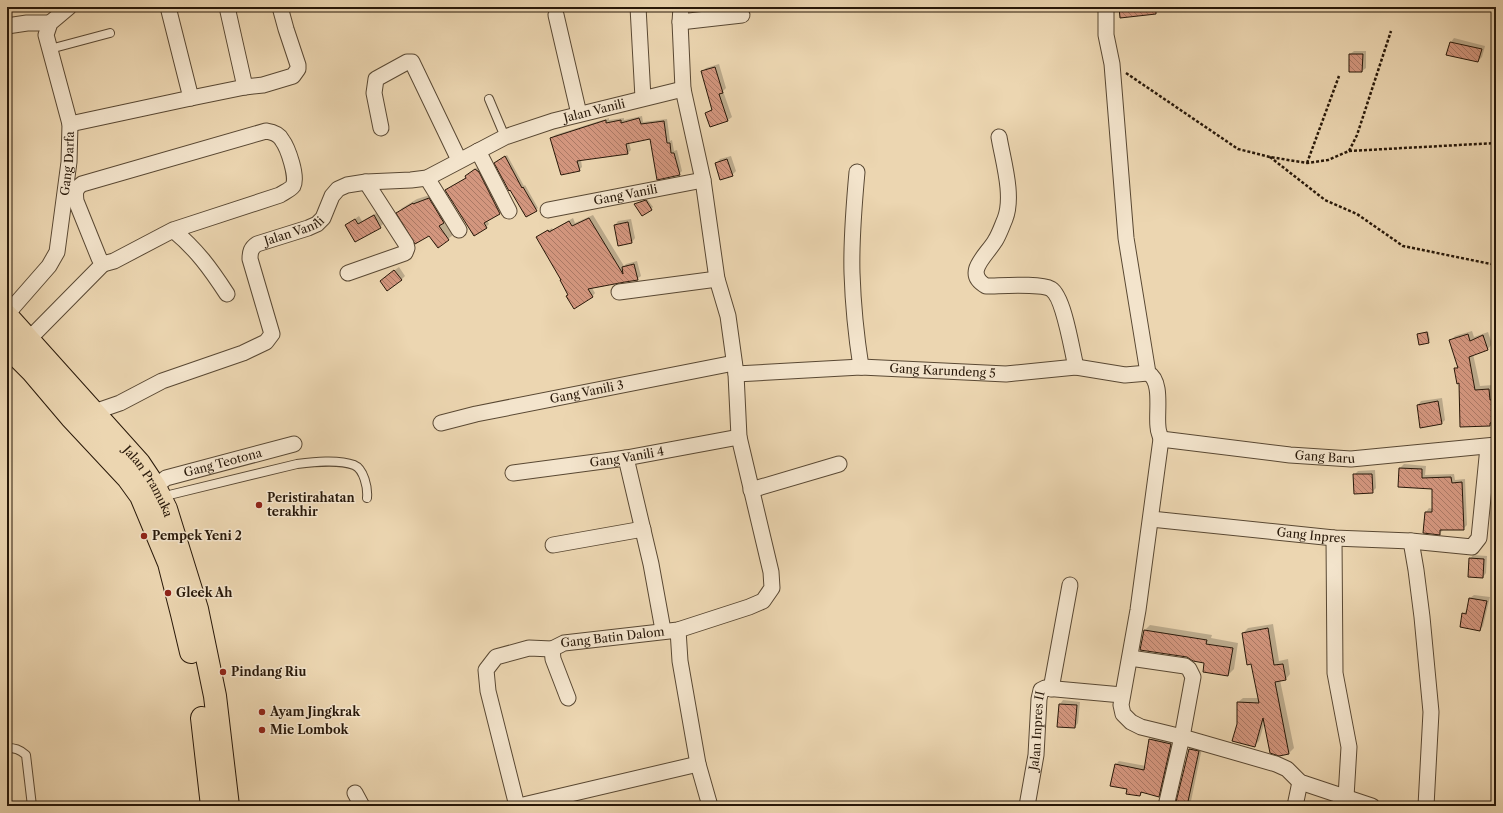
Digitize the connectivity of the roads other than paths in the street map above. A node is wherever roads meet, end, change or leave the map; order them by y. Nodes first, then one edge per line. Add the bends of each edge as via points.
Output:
1 (69, 7) edge
2 (168, 7) edge
3 (227, 7) edge
4 (280, 7) edge
5 (638, 7) edge
6 (1106, 7) edge
7 (681, 14) edge
8 (556, 15) dead end
9 (742, 15) dead end
10 (50, 23) junction
11 (7, 26) edge
12 (110, 33) dead end
13 (50, 49) junction
14 (245, 87) junction
15 (683, 89) junction
16 (191, 98) junction
17 (643, 98) junction
18 (489, 99) dead end
19 (579, 114) junction
20 (70, 124) junction
21 (381, 128) dead end
22 (505, 136) junction
23 (999, 137) dead end
24 (478, 151) junction
25 (460, 160) junction
26 (857, 172) dead end
27 (427, 178) junction
28 (703, 180) junction
29 (366, 182) junction
30 (548, 210) dead end
31 (509, 211) dead end
32 (173, 230) junction
33 (459, 230) dead end
34 (103, 264) junction
35 (348, 274) dead end
36 (717, 279) junction
37 (619, 292) dead end
38 (227, 294) dead end
39 (7, 315) edge
40 (29, 339) junction
41 (7, 346) edge
42 (861, 367) junction
43 (1076, 367) junction
44 (735, 368) junction
45 (1148, 373) junction
46 (94, 412) junction
47 (441, 423) dead end
48 (739, 437) junction
49 (1161, 439) junction
50 (294, 444) dead end
51 (1492, 446) edge
52 (626, 458) junction
53 (839, 464) dead end
54 (513, 473) dead end
55 (751, 490) junction
56 (158, 492) junction
57 (367, 498) dead end
58 (1151, 519) junction
59 (643, 529) junction
60 (1334, 538) junction
61 (1411, 541) junction
62 (553, 545) dead end
63 (1472, 547) joint
64 (1070, 585) dead end
65 (190, 611) junction
66 (670, 630) junction
67 (552, 649) junction
68 (1130, 658) junction
69 (1051, 689) junction
70 (1122, 695) junction
71 (568, 698) dead end
72 (1182, 737) junction
73 (7, 748) edge
74 (698, 764) junction
75 (1300, 782) junction
76 (355, 792) dead end
77 (1346, 797) junction
78 (32, 806) edge
79 (212, 806) edge
80 (228, 806) edge
81 (362, 806) edge
82 (518, 806) edge
83 (710, 806) edge
84 (1027, 806) edge
85 (1166, 806) edge
86 (1295, 806) edge
87 (1372, 806) edge
88 (1426, 806) edge

1 - 10 street
2 - 16 street
3 - 14 street
4 - 14 street via 298,69 288,78
5 - 17 street
6 - 45 street via 1106,35 1112,64 1126,238
7 - 9 street
7 - 15 street, Gang Batin Dalom
8 - 19 street
10 - 11 street
10 - 13 street, Gang Darfa via 46,35
12 - 13 lane
13 - 20 street, Gang Darfa
14 - 16 street
15 - 17 street, Jalan Vanili
15 - 28 street, Gang Batin Dalom
16 - 20 street
17 - 19 street, Jalan Vanili
18 - 22 lane
19 - 22 street, Jalan Vanili
20 - 39 street, Gang Darfa via 57,252 50,266
21 - 25 street via 374,93 376,79 407,62 412,62
22 - 24 street, Jalan Vanili
23 - 43 street via 1009,196 1006,216 995,241 976,268 976,277 986,286 1050,288 1061,303
24 - 25 street, Jalan Vanili
24 - 31 street
25 - 27 street, Jalan Vanili
26 - 42 street via 852,272 854,323
27 - 29 street, Jalan Vanili
27 - 33 street
28 - 30 street, Gang Vanili
28 - 36 street, Gang Batin Dalom
29 - 35 street via 407,248 405,253
29 - 46 street, Jalan Vanili via 338,189 332,196 323,218 317,224 257,244 252,248 250,259 272,334 266,342 243,353 162,381 120,403
32 - 34 street via 114,261
32 - 34 street via 289,190 294,181 290,157 283,140 274,133 266,132 82,184 76,188 76,201
32 - 38 street via 209,267
34 - 40 street
36 - 37 street
36 - 44 street, Gang Batin Dalom via 728,316
39 - 40 main road, Jalan Pramuka
40 - 46 main road, Jalan Pramuka
41 - 65 main road, Jalan Pramuka via 128,478 140,496
42 - 43 street, Gang Karundeng 5 via 1006,374
42 - 44 street, Gang Karundeng 5
43 - 45 street, Gang Karundeng 5 via 1125,375
44 - 47 street, Gang Vanili 3 via 476,414
44 - 48 street, Gang Batin Dalom
45 - 49 street via 1157,384 1158,428
46 - 56 main road, Jalan Pramuka via 139,463
48 - 52 street, Gang Vanili 4
48 - 55 street, Gang Batin Dalom
49 - 51 street, Gang Baru via 1290,455 1351,458
49 - 58 street
50 - 56 street, Gang Teotona via 166,478
51 - 63 street, Gang Baru via 1479,538
52 - 54 street, Gang Vanili 4
52 - 59 street
53 - 55 street
55 - 66 street, Gang Batin Dalom via 771,572 772,588 763,601 749,607
56 - 57 lane via 297,464 342,462 355,466 362,474 366,483
56 - 65 main road, Jalan Pramuka via 166,509
58 - 60 street, Gang Inpres
58 - 68 street
59 - 62 street
59 - 66 street
60 - 61 street, Gang Inpres
60 - 77 street via 1335,673 1349,747
61 - 63 street, Gang Inpres
61 - 88 street via 1431,712
64 - 69 street
65 - 79 main road, Jalan Pramuka
65 - 80 main road, Jalan Pramuka via 215,696
66 - 67 street, Gang Batin Dalom via 564,643
66 - 74 street via 680,661
67 - 71 street, Gang Batin Dalom
67 - 82 street via 529,648 496,657 486,670 488,691
68 - 70 street
68 - 72 street via 1185,666 1189,669 1193,682
69 - 70 street, Jalan Inpres II
69 - 84 street, Jalan Inpres II via 1044,688 1039,693 1036,755
70 - 72 street via 1123,714 1131,722
72 - 75 street via 1283,766
72 - 85 street
73 - 78 lane via 21,750 26,755
74 - 82 street
74 - 83 street
75 - 77 street
75 - 86 street
76 - 81 street
77 - 87 street

